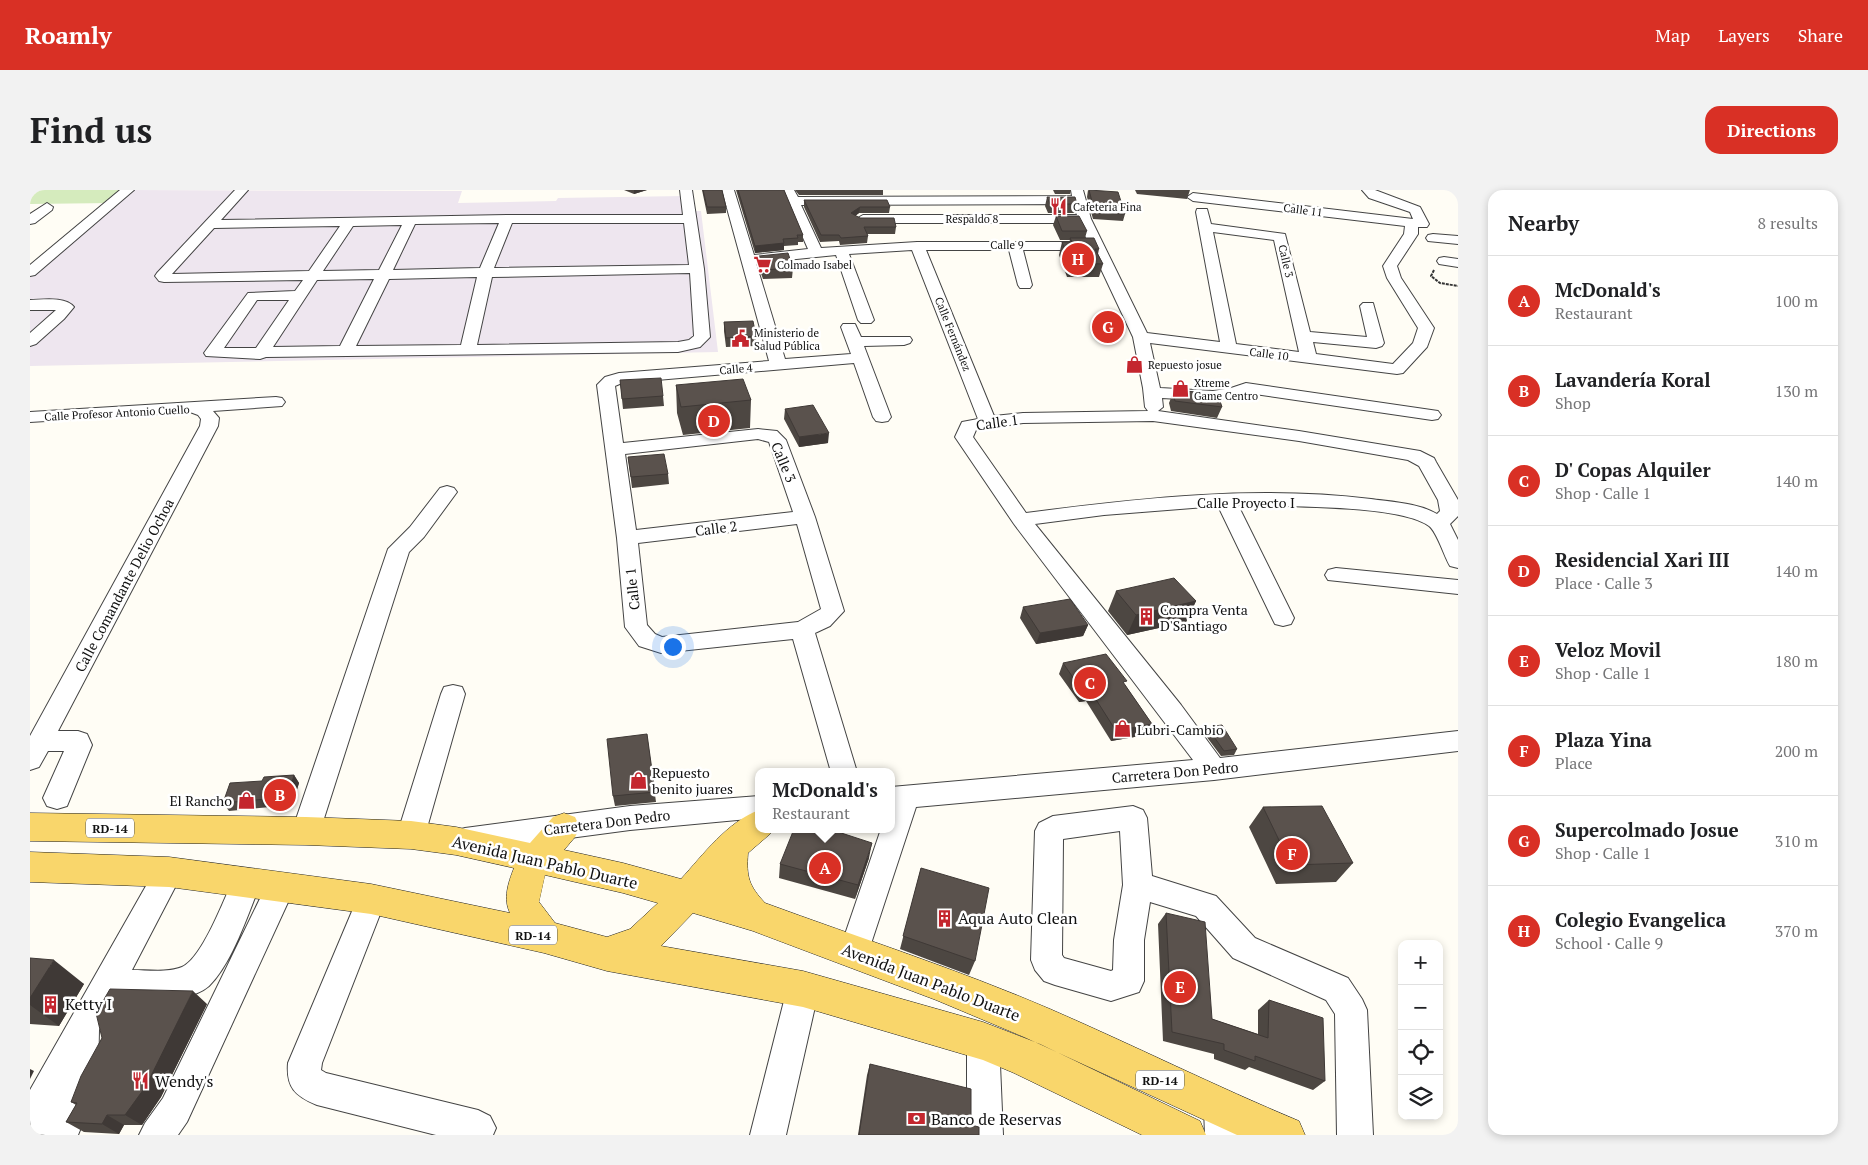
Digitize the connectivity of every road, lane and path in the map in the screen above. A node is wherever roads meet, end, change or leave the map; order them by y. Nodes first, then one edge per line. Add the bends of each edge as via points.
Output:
1 (128, 190) edge
2 (242, 190) edge
3 (686, 190) edge
4 (728, 190) edge
5 (1368, 190) edge
6 (1191, 194) edge
7 (1078, 195) edge
8 (790, 196) edge
9 (847, 201) junction
10 (47, 206) dead end
11 (1084, 218) junction
12 (507, 219) junction
13 (691, 219) junction
14 (859, 219) junction
15 (30, 220) edge
16 (410, 221) junction
17 (349, 222) junction
18 (211, 224) junction
19 (1412, 224) junction
20 (1206, 227) junction
21 (1433, 238) dead end
22 (1458, 240) edge
23 (1015, 245) junction
24 (917, 246) junction
25 (1098, 246) junction
26 (877, 248) junction
27 (841, 250) junction
28 (816, 252) junction
29 (747, 260) junction
30 (1451, 262) edge
31 (697, 269) junction
32 (30, 272) edge
33 (486, 272) junction
34 (383, 275) junction
35 (311, 276) junction
36 (1025, 286) dead end
37 (1458, 286) edge
38 (299, 295) junction
39 (30, 305) edge
40 (1368, 306) dead end
41 (866, 320) dead end
42 (1303, 336) junction
43 (1141, 337) junction
44 (904, 340) dead end
45 (30, 341) edge
46 (1229, 349) junction
47 (468, 350) junction
48 (346, 352) junction
49 (260, 354) junction
50 (861, 358) junction
51 (1309, 359) junction
52 (779, 366) junction
53 (611, 381) joint
54 (1152, 392) junction
55 (276, 402) dead end
56 (197, 409) junction
57 (1432, 415) dead end
58 (1153, 416) junction
59 (30, 417) edge
60 (882, 417) dead end
61 (988, 422) junction
62 (616, 449) junction
63 (447, 492) dead end
64 (1225, 499) junction
65 (805, 517) junction
66 (1021, 520) junction
67 (1439, 523) junction
68 (626, 538) junction
69 (1458, 561) edge
70 (1336, 575) dead end
71 (1458, 587) edge
72 (833, 611) joint
73 (1283, 618) dead end
74 (802, 630) junction
75 (452, 694) dead end
76 (1458, 741) edge
77 (35, 750) edge
78 (843, 768) edge
79 (1214, 769) junction
80 (899, 797) edge
81 (57, 798) dead end
82 (755, 807) edge
83 (895, 811) edge
84 (564, 827) junction
85 (755, 827) edge
86 (30, 828) edge
87 (306, 831) junction
88 (889, 833) edge
89 (411, 835) junction
90 (456, 841) junction
91 (732, 847) junction
92 (536, 860) junction
93 (30, 868) edge
94 (169, 872) junction
95 (246, 882) junction
96 (1138, 885) junction
97 (280, 887) junction
98 (688, 896) junction
99 (371, 899) junction
100 (753, 915) junction
101 (544, 937) junction
102 (854, 952) junction
103 (607, 954) junction
104 (107, 984) junction
105 (802, 989) junction
106 (84, 1026) junction
107 (1032, 1040) junction
108 (983, 1042) junction
109 (1222, 1121) edge
110 (30, 1124) edge
111 (478, 1128) dead end
112 (60, 1135) edge
113 (157, 1135) edge
114 (768, 1135) edge
115 (985, 1135) edge
116 (1186, 1135) edge
117 (1285, 1135) edge
118 (1355, 1135) edge

1 - 32 street
2 - 18 street
3 - 13 street
4 - 29 street
5 - 19 street via 1417,211 1422,224
6 - 19 street, Calle 11
6 - 20 street via 1202,209
7 - 9 street
7 - 11 street
8 - 9 street
8 - 28 street
9 - 14 street
10 - 15 street
11 - 14 street, Respaldo 8
11 - 25 street
12 - 13 street
12 - 16 street
12 - 33 street
13 - 31 street
14 - 26 street
16 - 17 street
16 - 34 street
17 - 18 street
17 - 35 street
18 - 35 street via 162,276 164,278
19 - 51 street, Calle 10 via 1411,234 1390,266 1394,278 1426,328 1421,344 1397,369
20 - 42 street, Calle 3 via 1280,237
20 - 46 street
21 - 22 street
23 - 24 street, Calle 9
23 - 25 street, Calle 9
23 - 36 street
24 - 26 street, Calle 9
24 - 61 street, Calle Fernández
25 - 43 street
26 - 27 street
27 - 28 street
27 - 41 street
28 - 29 street
29 - 52 street
30 - 37 path via 1431,276 1441,284
31 - 33 street
31 - 47 street via 702,337 694,344 678,347
33 - 34 street
33 - 47 street
34 - 35 street
34 - 48 street
35 - 38 street
38 - 49 street
38 - 49 street via 253,296 212,353
39 - 45 street via 66,308
40 - 42 street via 1376,343
42 - 51 street, Calle 3
43 - 46 street, Calle 10
43 - 54 street
44 - 50 street via 853,334
46 - 51 street, Calle 10
47 - 48 street
48 - 49 street
50 - 52 street, Calle 4
50 - 60 street
52 - 53 street, Calle 4
53 - 62 street, Calle 1 via 606,385
54 - 57 street via 1192,396 1237,392 1246,388
54 - 58 street
55 - 56 street, Calle Profesor Antonio Cuello
56 - 59 street, Calle Profesor Antonio Cuello
56 - 77 street, Calle Comandante Delio Ochoa via 210,418 209,426
58 - 61 street, Calle 1 via 1023,418
58 - 67 street, Calle 1 via 1300,436 1419,457 1427,462 1448,500 1450,513
61 - 66 street, Calle 1 via 968,426 964,437
62 - 65 street, Calle 3 via 771,435 777,440
62 - 68 street, Calle 1
63 - 87 street via 399,550
64 - 66 street, Calle Proyecto I
64 - 67 street, Calle Proyecto I via 1350,503 1406,510
64 - 73 street
65 - 68 street, Calle 2
65 - 72 street, Calle 3
66 - 79 street, Calle 1
67 - 69 street
68 - 74 street, Calle 1 via 636,627 647,640 661,645
70 - 71 street
72 - 74 street, Calle 1
74 - 78 street
75 - 89 street
76 - 79 street, Carretera Don Pedro
77 - 81 street via 78,741
79 - 80 street, Carretera Don Pedro
80 - 83 street
82 - 84 street, Carretera Don Pedro
84 - 90 street, Carretera Don Pedro
84 - 92 main road
85 - 91 main road
86 - 87 main road, Avenida Juan Pablo Duarte / RD-14
87 - 89 main road, Avenida Juan Pablo Duarte / RD-14
88 - 102 street
89 - 90 main road, Avenida Juan Pablo Duarte / RD-14
90 - 92 main road, Avenida Juan Pablo Duarte / RD-14
91 - 98 main road
91 - 100 main road via 729,872 732,884 740,901
92 - 98 main road, Avenida Juan Pablo Duarte / RD-14 via 623,878
92 - 101 main road via 527,877 522,904
93 - 94 main road, RD-14
94 - 95 main road, RD-14
94 - 104 street
95 - 97 main road, RD-14
95 - 104 street via 209,964 191,980 178,984
96 - 96 street via 1129,940 1128,981 1111,986 1055,970 1046,960 1049,831 1133,818
96 - 118 street via 1206,906 1244,948 1337,989 1351,1010
97 - 99 main road, RD-14
97 - 113 street via 176,1110
98 - 100 main road, Avenida Juan Pablo Duarte / RD-14
98 - 103 main road via 642,941
99 - 101 main road, RD-14
99 - 111 street via 305,1063 304,1077 316,1088
100 - 102 main road, Avenida Juan Pablo Duarte / RD-14
101 - 103 main road, RD-14
102 - 107 main road, Avenida Juan Pablo Duarte / RD-14
103 - 105 main road, RD-14
104 - 106 street
105 - 108 main road, RD-14
105 - 114 street
106 - 110 street
106 - 112 street via 81,1078
107 - 108 main road, RD-14
107 - 109 main road, RD-14
107 - 116 main road, RD-14
108 - 115 street
109 - 117 main road, RD-14

